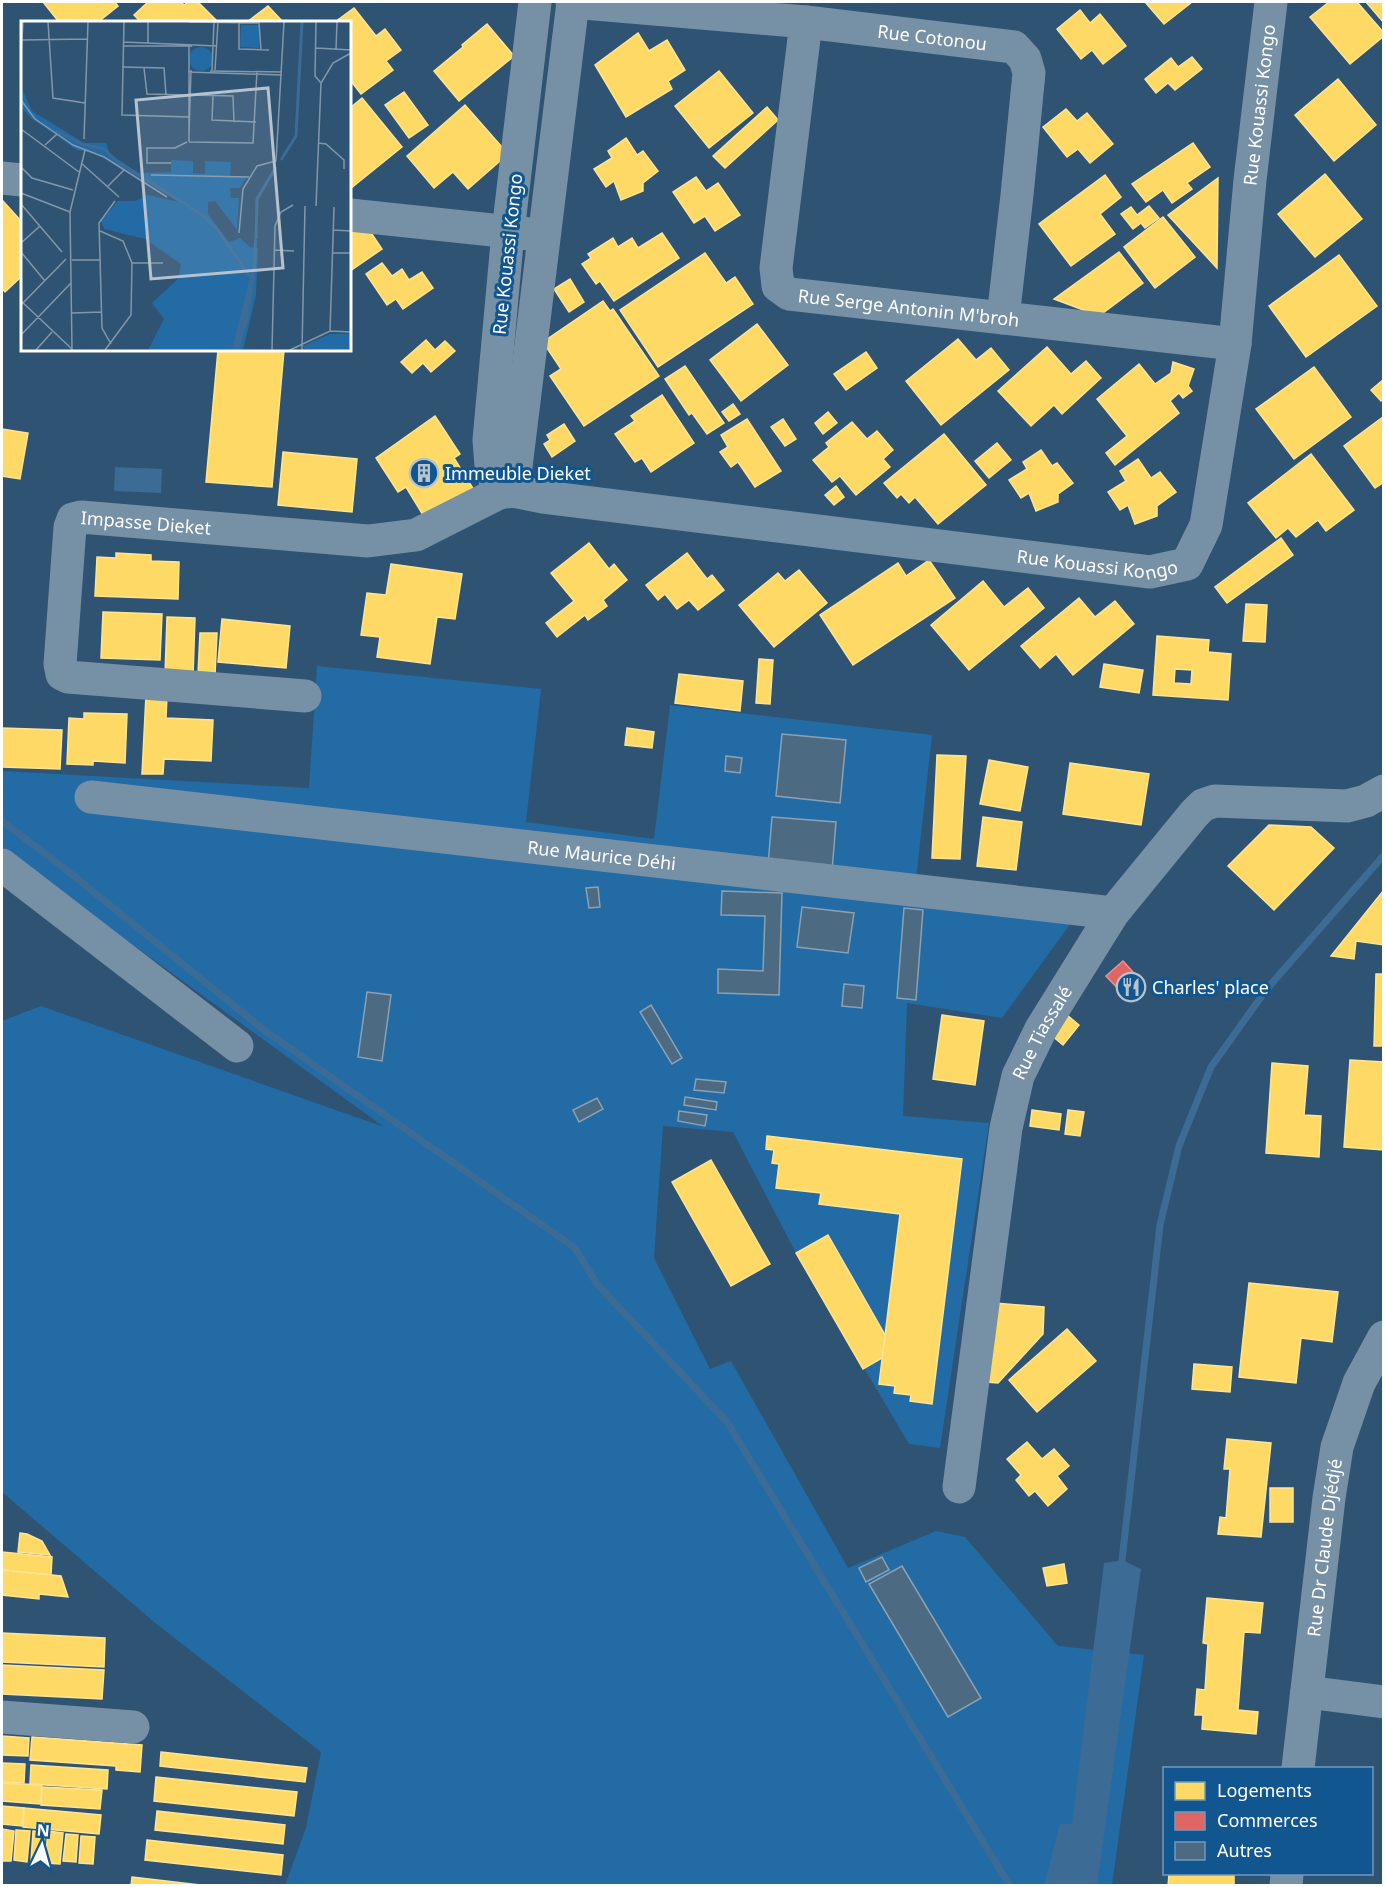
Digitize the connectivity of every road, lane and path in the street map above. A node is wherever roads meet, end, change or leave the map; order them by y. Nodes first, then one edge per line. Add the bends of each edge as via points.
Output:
1 (535, 2) edge
2 (573, 2) edge
3 (1271, 2) edge
4 (806, 22) junction
5 (2, 178) edge
6 (21, 180) edge
7 (351, 215) edge
8 (508, 232) junction
9 (544, 235) junction
10 (1003, 318) junction
11 (1234, 344) junction
12 (506, 492) junction
13 (304, 696) dead end
14 (1383, 791) edge
15 (91, 797) dead end
16 (2, 865) edge
17 (1113, 913) junction
18 (237, 1046) dead end
19 (1383, 1337) edge
20 (959, 1487) dead end
21 (1307, 1692) junction
22 (1383, 1702) edge
23 (2, 1717) edge
24 (133, 1727) dead end
25 (1298, 1767) edge

1 - 8 street, Rue Kouassi Kongo
2 - 4 street, Rue Cotonou
2 - 9 street, Rue Kouassi Kongo
3 - 11 street, Rue Kouassi Kongo
4 - 10 street, Rue Cotonou via 1014,47 1025,59 1029,73
4 - 10 street, Rue Serge Antonin M'broh via 776,268 778,286 789,294
5 - 6 street
7 - 8 street
8 - 9 street
8 - 12 street, Rue Kouassi Kongo via 489,440 491,466
9 - 12 street, Rue Kouassi Kongo
10 - 11 street, Rue Serge Antonin M'broh
11 - 12 street, Rue Kouassi Kongo via 1206,525 1187,564 1150,572
12 - 13 street, Impasse Dieket via 416,535 368,541 73,519 62,674
14 - 17 street, Rue Tiassalé via 1347,806 1215,801 1203,805
15 - 17 street, Rue Maurice Déhi
16 - 18 street
17 - 20 street, Rue Tiassalé via 1041,1029 1018,1077 1006,1128
19 - 21 street, Rue Dr Claude Djédjé via 1359,1383 1337,1447
21 - 22 street
21 - 25 street, Rue Dr Claude Djédjé
23 - 24 street

